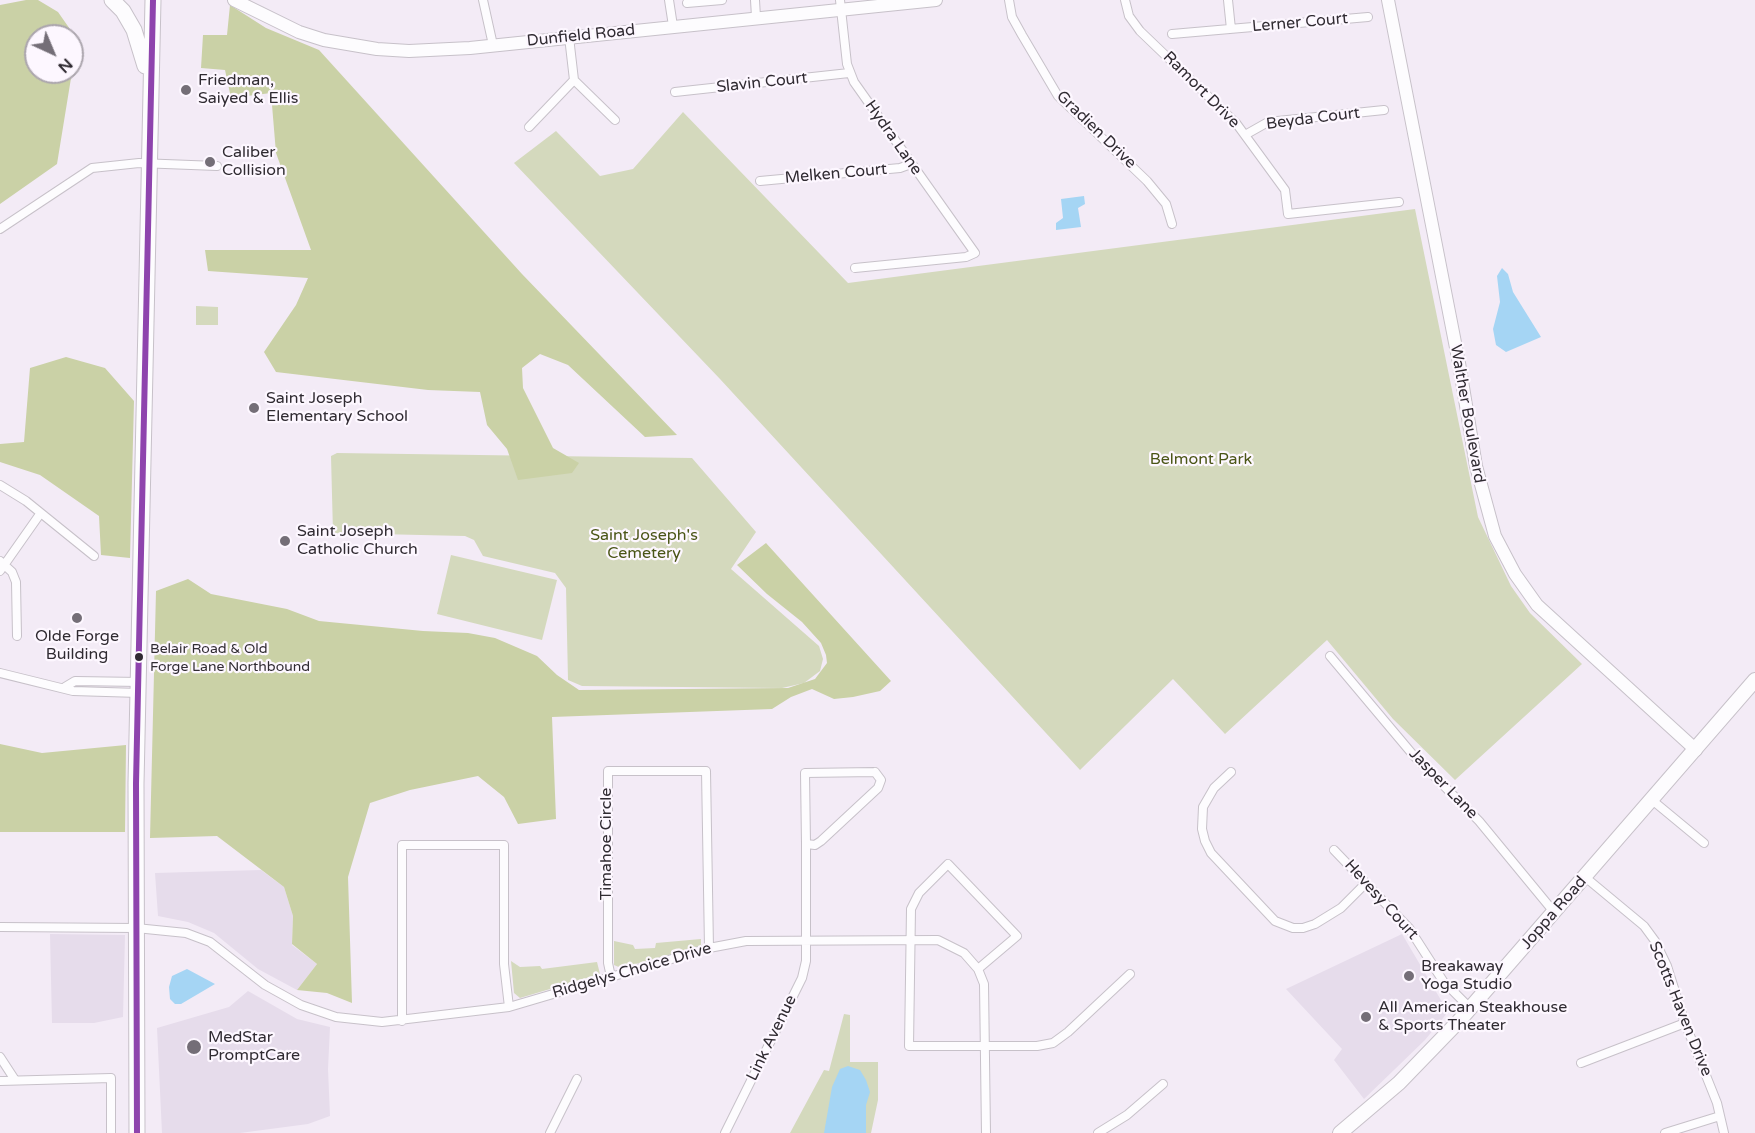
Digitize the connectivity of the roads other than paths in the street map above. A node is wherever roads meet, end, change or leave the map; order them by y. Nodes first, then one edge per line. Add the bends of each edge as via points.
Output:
1 (112, 0) edge
2 (153, 0) edge
3 (234, 0) edge
4 (483, 0) edge
5 (669, 0) edge
6 (722, 0) edge
7 (755, 0) edge
8 (936, 0) edge
9 (1009, 0) edge
10 (1125, 0) edge
11 (1228, 0) edge
12 (1388, 0) edge
13 (687, 3) dead end
14 (841, 5) edge
15 (756, 17) junction
16 (1368, 17) dead end
17 (673, 26) junction
18 (1231, 29) junction
19 (1172, 34) dead end
20 (569, 37) junction
21 (493, 45) junction
22 (849, 73) junction
23 (574, 80) junction
24 (150, 92) junction
25 (675, 92) dead end
26 (1384, 110) dead end
27 (615, 120) dead end
28 (529, 127) dead end
29 (1245, 135) junction
30 (148, 163) junction
31 (911, 164) junction
32 (217, 166) dead end
33 (760, 181) dead end
34 (1399, 202) dead end
35 (1172, 224) dead end
36 (0, 229) edge
37 (855, 268) dead end
38 (0, 485) edge
39 (39, 514) junction
40 (94, 556) dead end
41 (2, 565) edge
42 (17, 636) dead end
43 (1330, 656) dead end
44 (0, 673) edge
45 (1755, 680) edge
46 (139, 688) junction
47 (1696, 750) junction
48 (1231, 772) dead end
49 (1653, 800) junction
50 (1704, 843) dead end
51 (806, 844) junction
52 (1334, 850) dead end
53 (1585, 877) junction
54 (1366, 883) junction
55 (1554, 912) junction
56 (0, 927) edge
57 (136, 928) junction
58 (909, 939) junction
59 (806, 940) junction
60 (709, 948) junction
61 (978, 969) junction
62 (1130, 974) dead end
63 (611, 977) junction
64 (509, 1006) junction
65 (1470, 1008) junction
66 (402, 1021) junction
67 (1685, 1023) junction
68 (986, 1047) junction
69 (1, 1057) edge
70 (1581, 1063) dead end
71 (577, 1079) dead end
72 (15, 1080) junction
73 (0, 1081) edge
74 (1163, 1084) dead end
75 (1720, 1116) junction
76 (111, 1133) edge
77 (137, 1133) edge
78 (550, 1133) edge
79 (725, 1133) edge
80 (986, 1133) edge
81 (1098, 1133) edge
82 (1340, 1133) edge
83 (1665, 1133) edge
84 (1724, 1133) edge

1 - 24 highway via 139,42
2 - 24 highway
3 - 21 main road, Dunfield Road via 299,32 345,44 409,51
4 - 21 street
5 - 17 street
6 - 13 street
7 - 15 street
8 - 14 main road, Dunfield Road
9 - 35 street, Gradien Drive via 1012,17 1062,102 1148,181 1166,204
10 - 29 street, Ramort Drive via 1140,31 1225,110
11 - 18 street, Lerner Court
12 - 47 main road, Walther Boulevard via 1476,466 1495,536 1515,574 1542,611
14 - 15 main road, Dunfield Road
14 - 22 street, Hydra Lane
15 - 17 main road, Dunfield Road
16 - 18 street, Lerner Court
17 - 20 main road, Dunfield Road
18 - 19 street, Lerner Court
20 - 21 main road, Dunfield Road
20 - 23 street
22 - 25 street, Slavin Court
22 - 31 street, Hydra Lane
23 - 27 street
23 - 28 street
24 - 30 highway
26 - 29 street, Beyda Court via 1268,122
29 - 34 street, Ramort Drive via 1285,190 1288,214
30 - 32 street
30 - 36 street via 92,168
30 - 46 highway
31 - 33 street, Melken Court
31 - 37 street, Hydra Lane via 975,253
38 - 39 street
39 - 40 street
39 - 41 street
41 - 42 street via 12,572 18,590
43 - 55 street, Jasper Lane via 1414,756 1479,821
44 - 46 street via 65,687 75,681
45 - 47 main road, Joppa Road
46 - 57 highway
47 - 49 main road, Joppa Road
48 - 54 street via 1214,788 1203,807 1205,841 1211,853 1275,921 1293,928 1315,924 1341,908
49 - 50 street
49 - 53 main road, Joppa Road
51 - 51 street, Link Avenue via 805,773 871,771 879,776 878,788 838,826 814,845
51 - 59 street, Link Avenue
52 - 54 street, Hevesy Court
53 - 55 main road, Joppa Road
53 - 67 street, Scotts Haven Drive via 1649,932 1667,966
54 - 65 street, Hevesy Court via 1409,928 1443,981
55 - 65 main road, Joppa Road
56 - 57 street, Ridgelys Choice Drive
57 - 66 street, Ridgelys Choice Drive via 177,931 204,939 283,997 319,1012 364,1021
57 - 77 highway
58 - 59 street, Ridgelys Choice Drive
58 - 61 street, Ridgelys Choice Drive via 938,940 954,946
58 - 61 street via 915,900 948,864 1017,936
58 - 68 street via 909,1046
59 - 60 street, Ridgelys Choice Drive via 762,940
59 - 79 street, Link Avenue via 802,978
60 - 63 street, Ridgelys Choice Drive
60 - 63 street, Timahoe Circle via 706,771 608,771
61 - 68 street via 985,990
62 - 68 street via 1053,1043
63 - 64 street, Ridgelys Choice Drive
64 - 66 street, Ridgelys Choice Drive
64 - 66 street via 504,964 504,845 402,845
65 - 82 main road, Joppa Road via 1399,1083
67 - 70 street
67 - 75 street, Scotts Haven Drive
68 - 80 street
69 - 72 street
71 - 78 street
72 - 73 street
72 - 76 street via 111,1078
74 - 81 street via 1127,1115
75 - 83 street
75 - 84 street, Scotts Haven Drive

